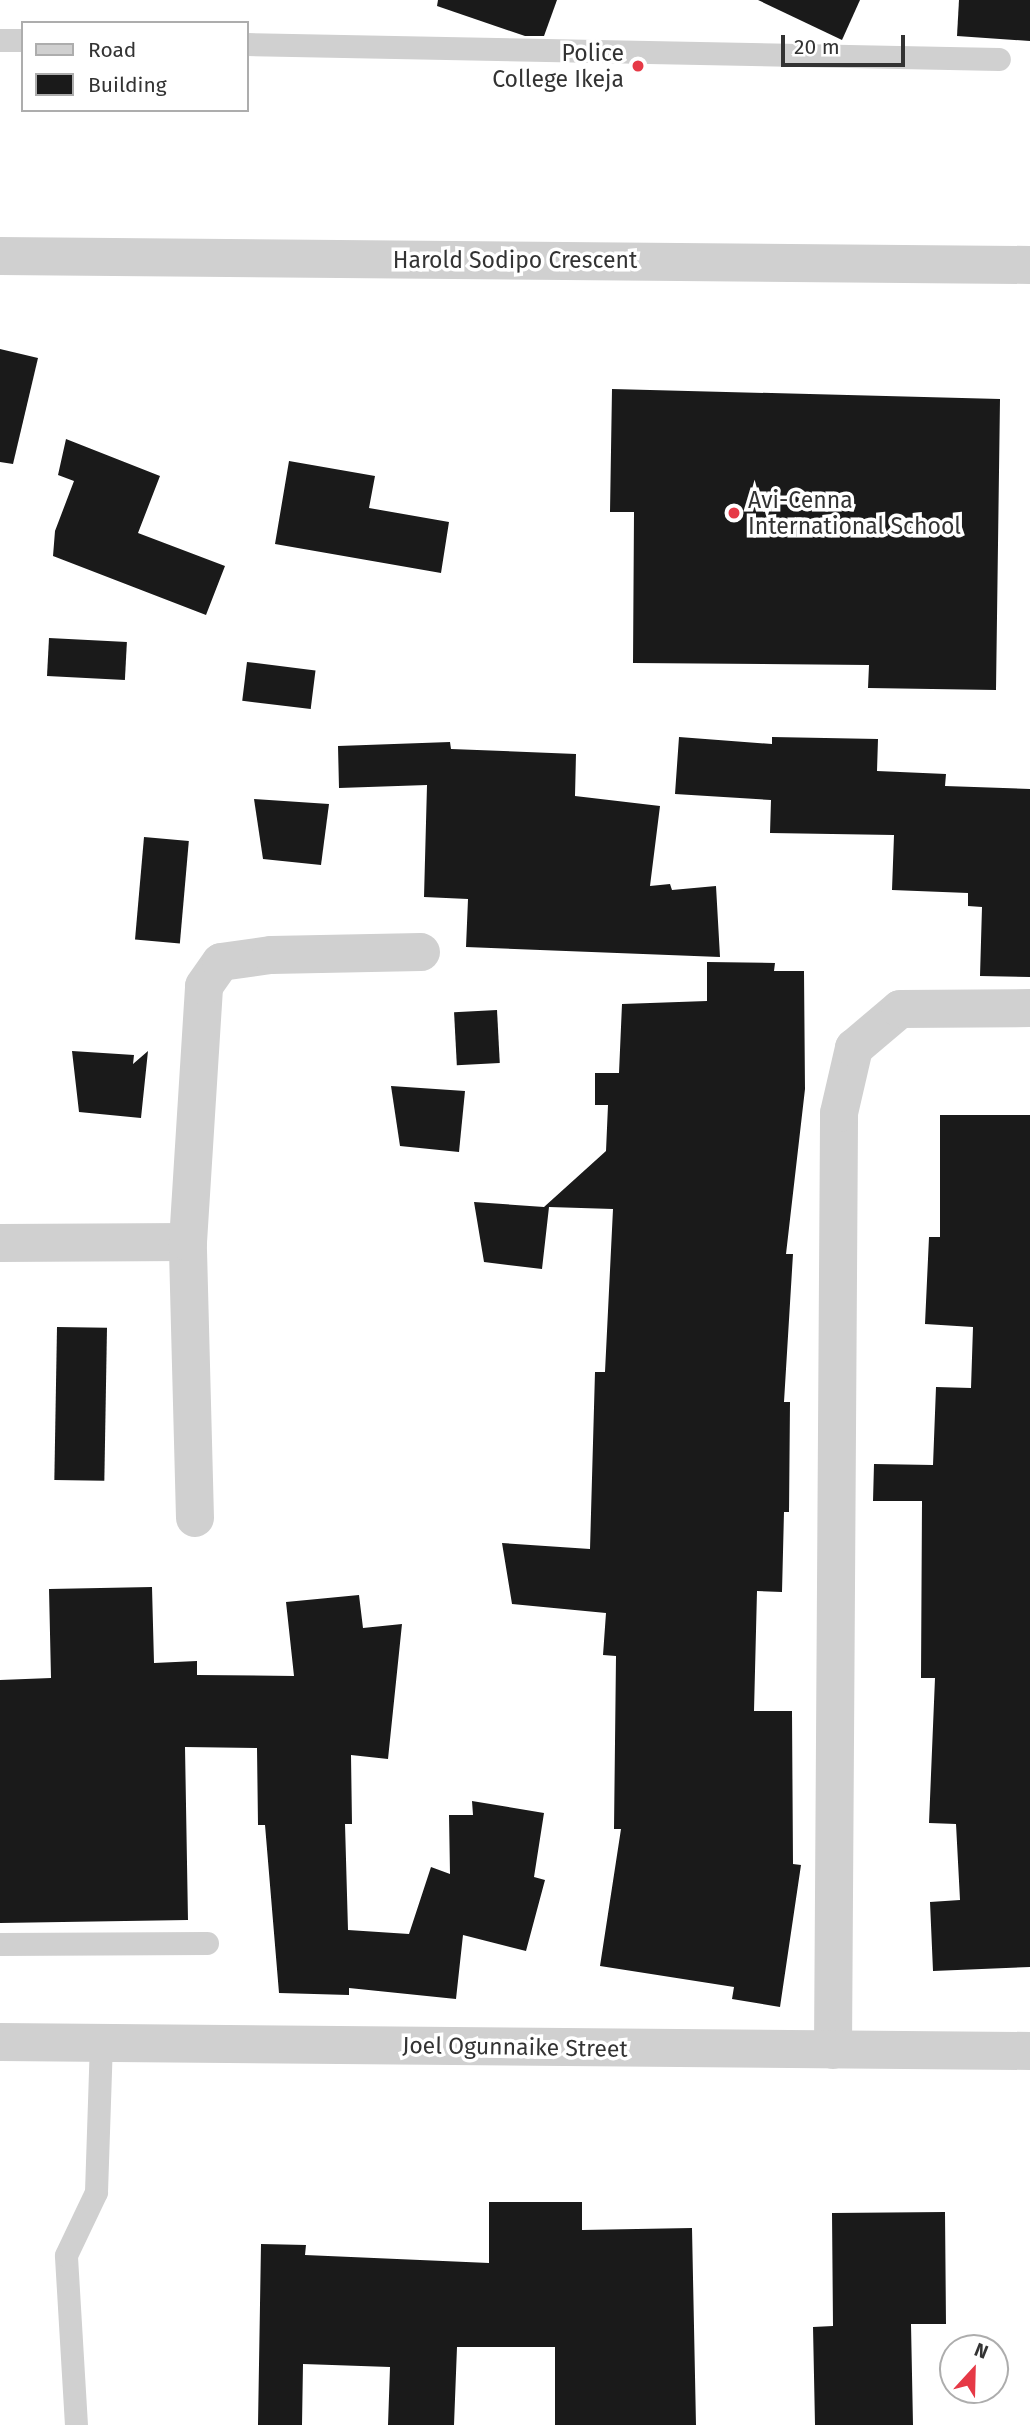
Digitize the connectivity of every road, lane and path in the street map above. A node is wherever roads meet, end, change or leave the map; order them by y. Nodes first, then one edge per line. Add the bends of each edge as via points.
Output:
1 (0, 40) edge
2 (21, 40) edge
3 (248, 44) edge
4 (999, 59) dead end
5 (0, 256) edge
6 (1030, 265) edge
7 (421, 952) dead end
8 (1030, 1008) edge
9 (188, 1242) junction
10 (0, 1243) edge
11 (195, 1518) dead end
12 (207, 1943) dead end
13 (0, 1944) edge
14 (0, 2042) edge
15 (101, 2043) junction
16 (833, 2050) junction
17 (1030, 2051) edge
18 (76, 2425) edge

1 - 2 lane
3 - 4 lane
5 - 6 street, Harold Sodipo Crescent
7 - 9 street via 271,955 221,962 204,986
8 - 16 street via 900,1009 854,1048 839,1113
9 - 10 street
9 - 11 street
12 - 13 lane
14 - 15 street, Joel Ogunnaike Street
15 - 16 street, Joel Ogunnaike Street
15 - 18 lane via 96,2192 66,2255
16 - 17 street, Joel Ogunnaike Street

